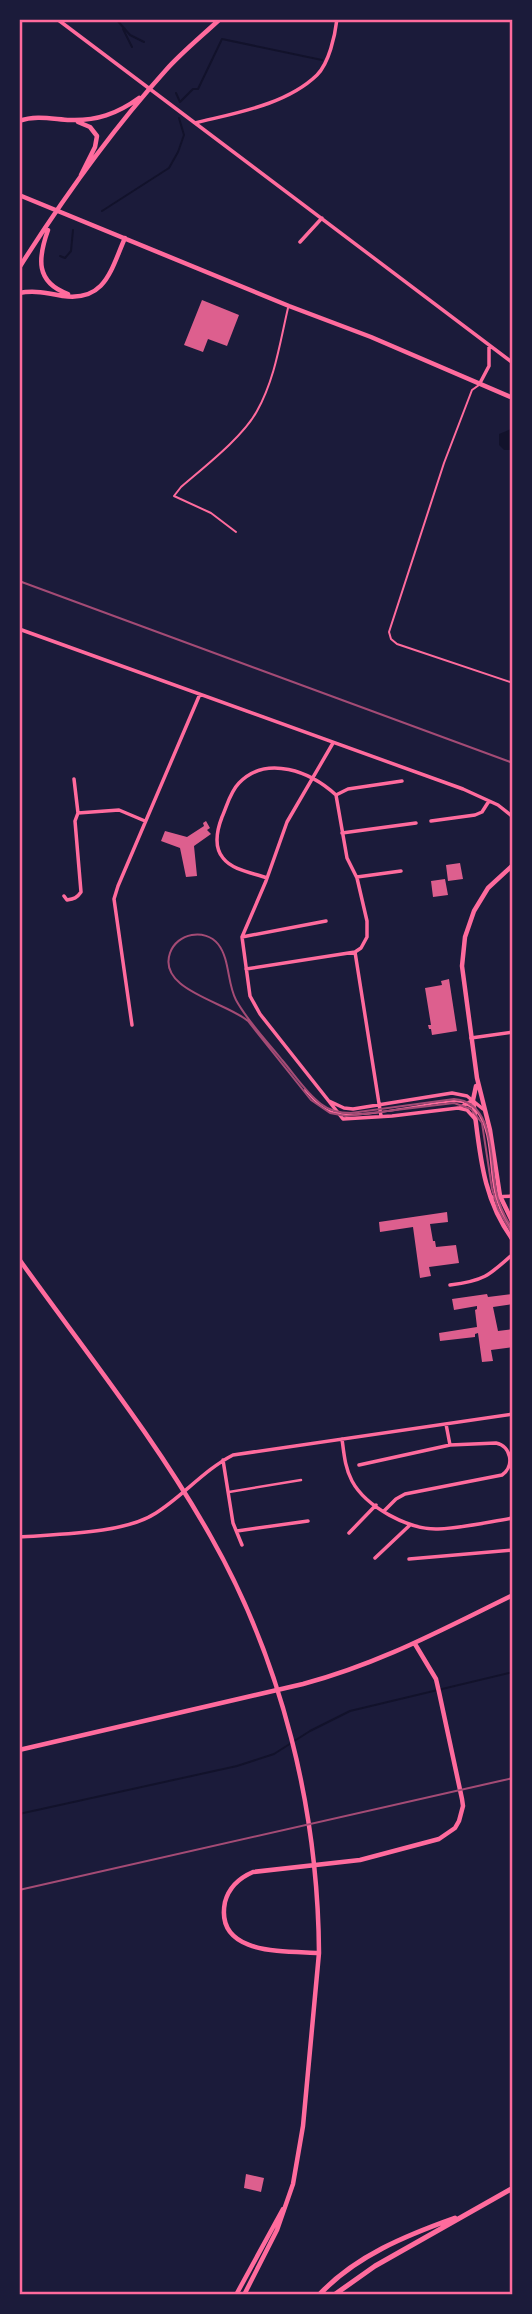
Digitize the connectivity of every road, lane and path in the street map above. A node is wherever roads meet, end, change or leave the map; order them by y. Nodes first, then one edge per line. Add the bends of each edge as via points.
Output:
1 (57, 19) edge
2 (220, 19) edge
3 (337, 19) edge
4 (137, 101) junction
5 (70, 120) junction
6 (19, 121) edge
7 (195, 123) junction
8 (80, 179) junction
9 (19, 195) edge
10 (322, 218) junction
11 (43, 237) junction
12 (125, 239) junction
13 (300, 242) dead end
14 (19, 268) edge
15 (19, 293) edge
16 (83, 296) junction
17 (289, 306) junction
18 (489, 346) junction
19 (513, 363) edge
20 (480, 383) junction
21 (513, 397) edge
22 (236, 532) dead end
23 (19, 629) edge
24 (513, 683) edge
25 (200, 694) junction
26 (333, 743) junction
27 (74, 779) dead end
28 (313, 779) junction
29 (402, 781) dead end
30 (337, 794) junction
31 (489, 801) junction
32 (78, 813) junction
33 (513, 817) edge
34 (145, 821) junction
35 (431, 821) dead end
36 (416, 823) dead end
37 (342, 833) junction
38 (513, 865) edge
39 (401, 871) dead end
40 (357, 877) junction
41 (267, 878) junction
42 (64, 896) dead end
43 (326, 921) dead end
44 (242, 937) junction
45 (355, 952) junction
46 (246, 969) junction
47 (132, 1024) dead end
48 (513, 1032) edge
49 (471, 1038) junction
50 (477, 1078) junction
51 (305, 1090) dead end
52 (327, 1100) junction
53 (474, 1100) junction
54 (380, 1104) junction
55 (468, 1105) junction
56 (458, 1108) junction
57 (483, 1109) junction
58 (475, 1110) junction
59 (380, 1111) junction
60 (337, 1114) junction
61 (381, 1117) junction
62 (476, 1121) junction
63 (498, 1196) junction
64 (513, 1196) edge
65 (489, 1197) junction
66 (513, 1223) edge
67 (513, 1233) edge
68 (513, 1240) edge
69 (513, 1254) edge
70 (19, 1259) edge
71 (450, 1285) dead end
72 (513, 1414) edge
73 (446, 1424) junction
74 (342, 1439) junction
75 (450, 1445) junction
76 (223, 1460) junction
77 (359, 1465) dead end
78 (300, 1480) dead end
79 (229, 1492) junction
80 (376, 1506) junction
81 (384, 1511) junction
82 (513, 1518) edge
83 (308, 1521) dead end
84 (410, 1525) junction
85 (237, 1531) junction
86 (349, 1533) dead end
87 (19, 1537) edge
88 (242, 1545) dead end
89 (513, 1550) edge
90 (375, 1558) dead end
91 (409, 1559) dead end
92 (513, 1595) edge
93 (415, 1644) junction
94 (19, 1750) edge
95 (319, 1952) junction
96 (293, 2184) junction
97 (513, 2188) edge
98 (468, 2213) junction
99 (236, 2295) edge
100 (244, 2295) edge
101 (319, 2295) edge
102 (334, 2295) edge

1 - 7 street
2 - 4 main road
3 - 7 street via 325,61 305,84 262,107
4 - 5 main road via 107,116
4 - 8 main road
5 - 6 main road via 40,117
5 - 8 main road via 90,127 97,136
7 - 10 street
8 - 11 main road
9 - 12 main road
10 - 13 street
10 - 18 street
11 - 14 main road
11 - 16 main road via 41,265 46,279 64,292
12 - 16 main road via 107,280
12 - 17 main road
15 - 16 main road
17 - 20 main road
17 - 22 lane via 271,377 256,413 174,496 211,513
18 - 19 street
18 - 20 street via 489,366
20 - 21 main road
20 - 24 lane via 472,390 444,463 389,632 397,644
23 - 25 street
25 - 26 street
25 - 34 street
26 - 28 street
26 - 31 street
27 - 32 street
28 - 30 street
28 - 41 street via 287,822
28 - 41 street via 299,771 259,771 245,778 231,795 218,826 219,853 235,867
29 - 30 street
30 - 37 street
31 - 33 street
31 - 35 street via 475,815
32 - 34 street via 119,810
32 - 42 street via 81,892 72,899
34 - 47 street via 114,899
36 - 37 street
37 - 40 street
38 - 49 main road via 480,899 465,937 463,966
39 - 40 street
40 - 45 street via 368,933
41 - 44 street
43 - 44 street
44 - 46 street
45 - 46 street
45 - 54 street
46 - 52 street via 250,996 260,1014
48 - 49 street
49 - 50 main road
50 - 53 main road
50 - 57 main road
51 - 60 lane
52 - 54 street via 353,1109
52 - 60 street
53 - 54 street via 453,1093
53 - 55 street
53 - 57 street
53 - 58 main road
54 - 59 street
55 - 56 street
55 - 58 lane
55 - 59 lane via 445,1102
56 - 61 street
56 - 62 street
57 - 63 main road
58 - 62 main road
58 - 63 lane via 485,1132
59 - 60 lane
59 - 61 street
60 - 61 street via 343,1119
62 - 65 main road
63 - 64 street
63 - 65 street
63 - 66 main road
63 - 67 lane
65 - 68 main road
69 - 71 street via 493,1273
70 - 95 main road via 180,1485 243,1600 272,1672 291,1738 317,1887
72 - 73 street
73 - 74 street
73 - 75 street
74 - 76 street
74 - 80 street via 353,1483
75 - 77 street
75 - 81 street via 503,1445 511,1464 502,1475 405,1494
76 - 79 street
76 - 87 street via 159,1511 136,1522
78 - 79 street
79 - 85 street
80 - 81 street
80 - 86 street
81 - 84 street
82 - 84 street via 438,1529
83 - 85 street
84 - 90 street
85 - 88 street
89 - 91 street
92 - 93 main road
93 - 94 main road via 323,1679
93 - 95 main road via 436,1679 442,1703 462,1799 462,1815 455,1828 439,1839 360,1860 253,1872 228,1892 227,1924 241,1942 269,1951
95 - 96 main road
96 - 99 main road
96 - 100 main road via 277,2230
97 - 98 main road
98 - 101 main road via 390,2244
98 - 102 main road

